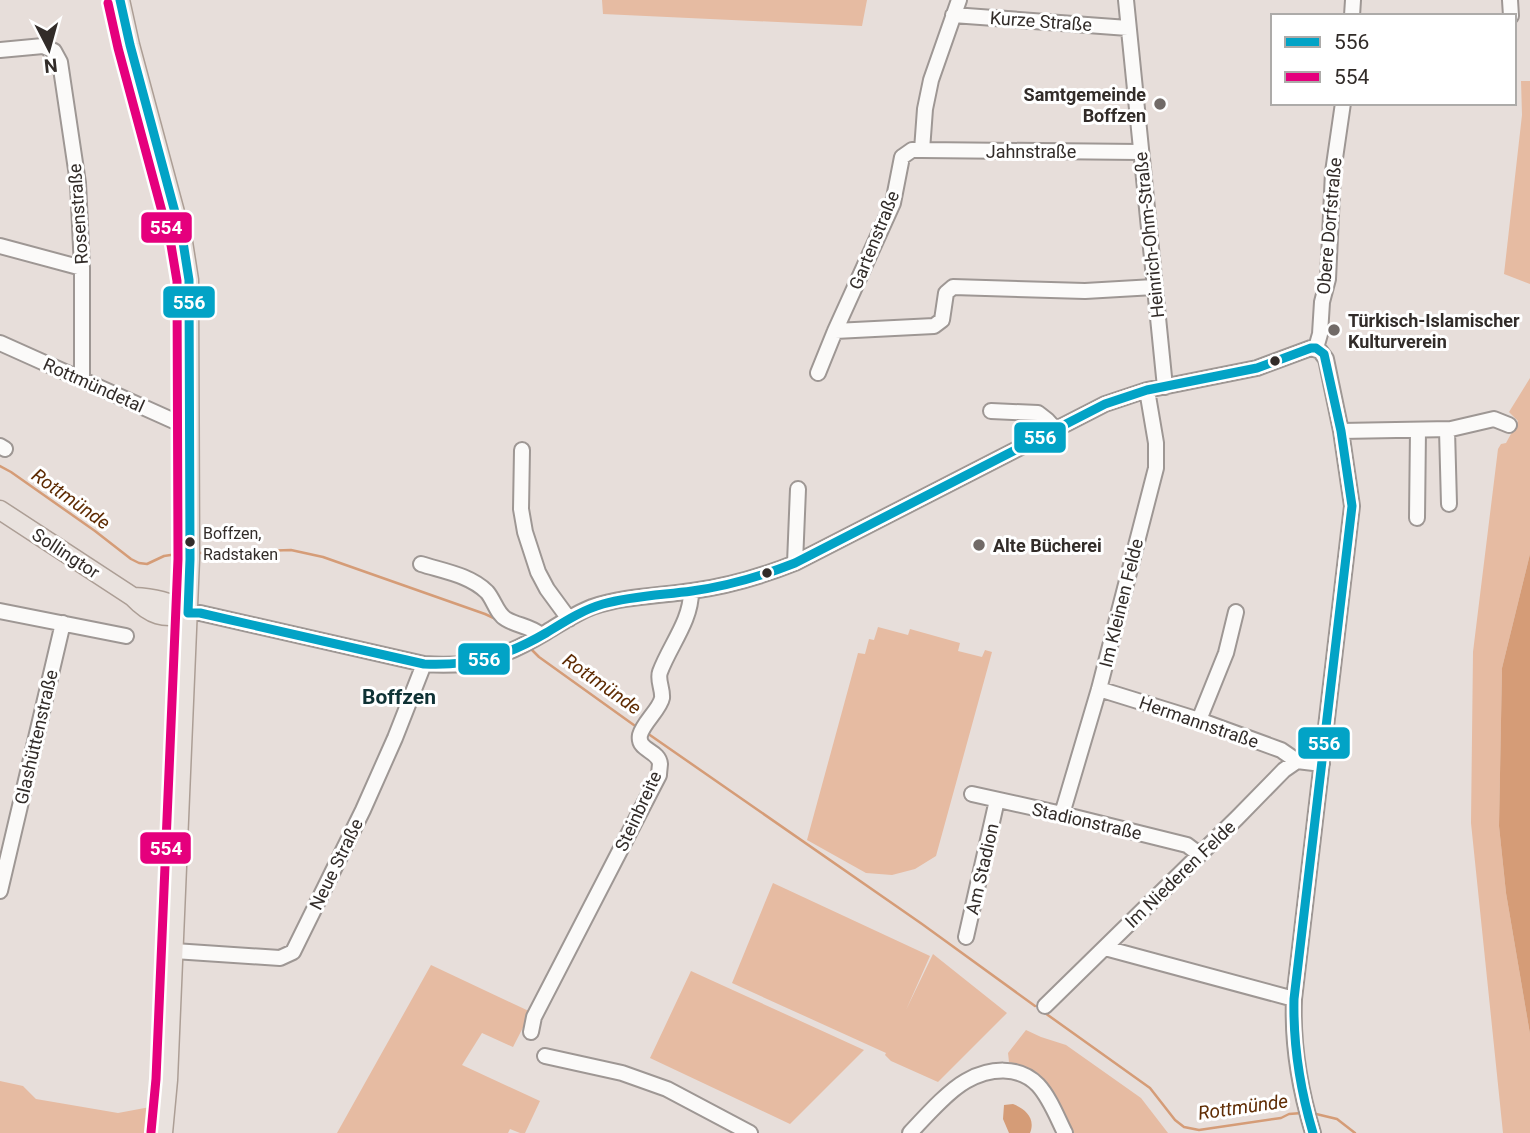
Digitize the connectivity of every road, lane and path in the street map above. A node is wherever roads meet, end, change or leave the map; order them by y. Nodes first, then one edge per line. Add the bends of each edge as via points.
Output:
1 (120, 0) edge
2 (959, 0) edge
3 (1126, 0) edge
4 (953, 15) junction
5 (1128, 28) junction
6 (0, 50) edge
7 (1343, 105) edge
8 (922, 150) junction
9 (1140, 152) junction
10 (0, 246) edge
11 (82, 268) junction
12 (1154, 287) junction
13 (835, 331) junction
14 (0, 344) edge
15 (1320, 351) junction
16 (818, 373) dead end
17 (82, 380) junction
18 (1165, 387) junction
19 (1147, 390) junction
20 (991, 411) dead end
21 (190, 424) junction
22 (1508, 425) dead end
23 (1056, 430) junction
24 (1418, 430) junction
25 (1447, 430) junction
26 (1342, 431) junction
27 (522, 450) dead end
28 (797, 489) dead end
29 (1449, 504) dead end
30 (0, 510) edge
31 (1418, 519) dead end
32 (190, 558) junction
33 (795, 563) junction
34 (421, 564) dead end
35 (691, 592) junction
36 (133, 597) junction
37 (153, 598) junction
38 (0, 611) edge
39 (1236, 612) dead end
40 (188, 613) junction
41 (569, 619) junction
42 (63, 623) junction
43 (126, 636) dead end
44 (532, 641) junction
45 (424, 664) junction
46 (1099, 689) junction
47 (1199, 720) junction
48 (1297, 761) junction
49 (1322, 764) junction
50 (972, 794) dead end
51 (997, 800) junction
52 (1062, 814) junction
53 (1199, 854) junction
54 (0, 891) edge
55 (966, 937) dead end
56 (1105, 948) junction
57 (173, 951) junction
58 (1294, 999) junction
59 (1045, 1006) dead end
60 (531, 1032) dead end
61 (545, 1056) dead end
62 (1312, 1129) edge
63 (163, 1133) edge
64 (750, 1133) edge
65 (910, 1133) edge
66 (1065, 1133) edge

1 - 21 main road via 183,242 189,280
2 - 4 street
3 - 5 street, Heinrich-Ohm-Straße
4 - 5 street, Kurze Straße
4 - 8 street via 931,80
5 - 9 street, Heinrich-Ohm-Straße
6 - 11 street, Rosenstraße via 43,46 54,51 60,62 78,183
7 - 15 street, Obere Dorfstraße via 1333,172
8 - 9 street, Jahnstraße
8 - 13 street, Gartenstraße via 902,157 893,203
9 - 12 street, Heinrich-Ohm-Straße
10 - 11 street
11 - 17 street, Rosenstraße
12 - 13 street via 1085,291 953,287 946,293 942,320 934,326
12 - 18 street, Heinrich-Ohm-Straße
13 - 16 street, Gartenstraße
14 - 17 street, Rottmündetal
15 - 18 street via 1311,348 1257,368
15 - 26 street
17 - 21 street, Rottmündetal
18 - 19 street
19 - 23 street via 1105,404
19 - 46 street, Im Kleinen Felde via 1156,468
20 - 23 street via 1038,413
21 - 32 main road
22 - 25 street via 1494,419
23 - 33 street
24 - 25 street
24 - 26 street
24 - 31 street
25 - 29 street
26 - 49 street via 1352,506
27 - 41 street via 525,532 542,580
28 - 33 street
30 - 36 main road, Sollingtor
32 - 37 main road via 179,585
32 - 40 main road
33 - 35 street via 746,581
34 - 44 street via 475,583 505,619 529,627
35 - 41 street via 621,600 591,607
35 - 60 street, Steinbreite via 687,614 658,675 662,699 642,730 640,743 657,755 659,775 534,1017
36 - 37 main road
36 - 40 main road, Sollingtor via 160,616
37 - 40 main road
38 - 42 street
39 - 47 street via 1226,653
40 - 45 street
40 - 57 main road
41 - 44 street
42 - 43 street
42 - 54 street, Glashüttenstraße
44 - 45 street via 471,664
45 - 57 street, Neue Straße via 363,810 293,952 280,958
46 - 47 street, Hermannstraße
46 - 52 street, Im Kleinen Felde
47 - 48 street, Hermannstraße via 1281,750
48 - 49 street
48 - 53 street, Im Niederen Felde
49 - 58 street
50 - 51 street, Stadionstraße
51 - 52 street, Stadionstraße
51 - 55 street, Am Stadion
52 - 53 street, Stadionstraße via 1187,845
53 - 56 street, Im Niederen Felde
56 - 58 street
56 - 59 street, Im Niederen Felde
57 - 63 main road
58 - 62 street via 1298,1064
61 - 64 street via 667,1088
65 - 66 street via 965,1081 1001,1070 1014,1071 1036,1083

